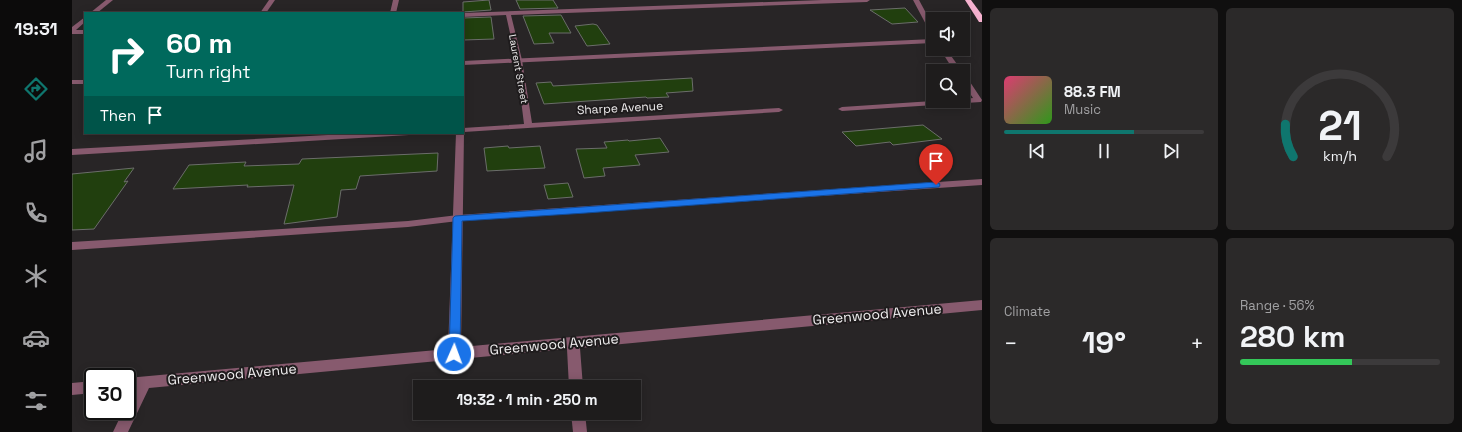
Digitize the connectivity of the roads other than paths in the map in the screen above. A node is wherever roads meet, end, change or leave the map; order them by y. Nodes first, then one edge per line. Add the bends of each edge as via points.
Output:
1 (110, 0) edge
2 (272, 0) edge
3 (396, 0) edge
4 (867, 0) edge
5 (916, 0) edge
6 (968, 0) edge
7 (94, 12) edge
8 (264, 12) edge
9 (393, 12) edge
10 (508, 13) junction
11 (464, 15) edge
12 (926, 19) edge
13 (84, 20) edge
14 (982, 20) edge
15 (72, 31) edge
16 (84, 32) edge
17 (926, 41) edge
18 (518, 60) junction
19 (464, 63) edge
20 (72, 82) edge
21 (84, 82) edge
22 (970, 88) edge
23 (970, 101) edge
24 (926, 103) edge
25 (842, 109) dead end
26 (779, 110) dead end
27 (528, 126) junction
28 (464, 130) edge
29 (391, 134) edge
30 (460, 134) edge
31 (72, 152) edge
32 (982, 182) edge
33 (458, 218) junction
34 (72, 246) edge
35 (982, 305) edge
36 (573, 342) junction
37 (454, 354) junction
38 (576, 380) edge
39 (145, 382) junction
40 (136, 383) edge
41 (84, 388) edge
42 (72, 389) edge
43 (579, 420) edge
44 (120, 432) edge
45 (580, 432) edge

1 - 7 street
2 - 8 street
3 - 9 street
4 - 10 street
5 - 12 street
6 - 14 highway
10 - 11 street
10 - 18 street, Laurent Street
13 - 15 street
15 - 16 street
17 - 18 lane
18 - 19 lane
18 - 27 street, Laurent Street
20 - 21 lane
22 - 23 street via 978,100
24 - 25 street
26 - 27 street, Sharpe Avenue
27 - 28 street, Sharpe Avenue
29 - 31 street
30 - 33 street
32 - 33 lane
33 - 34 lane via 408,224
33 - 37 street
35 - 36 street, Greenwood Avenue
36 - 37 street, Greenwood Avenue
36 - 38 street
37 - 39 street, Greenwood Avenue
39 - 40 street, Greenwood Avenue
39 - 44 street
41 - 42 street
43 - 45 street

